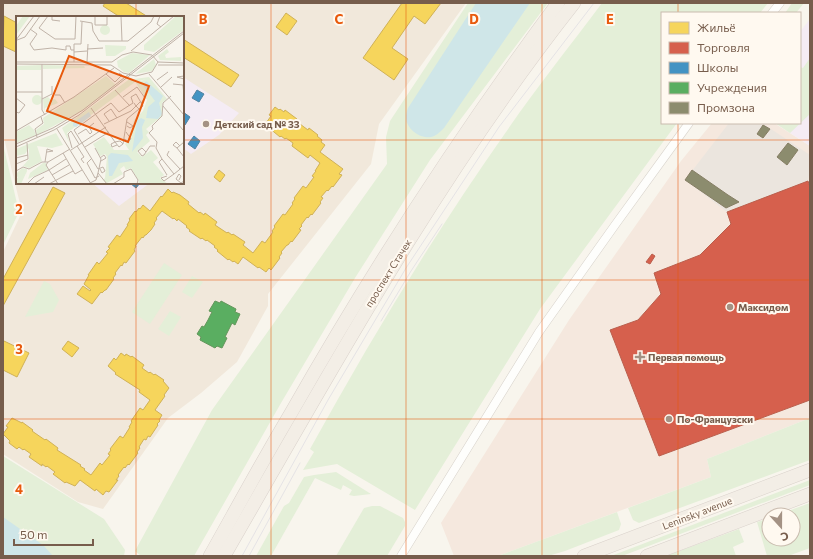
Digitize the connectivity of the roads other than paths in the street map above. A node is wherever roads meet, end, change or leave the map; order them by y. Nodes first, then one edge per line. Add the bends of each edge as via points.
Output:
1 (558, 3) edge
2 (574, 3) edge
3 (780, 3) edge
4 (773, 12) edge
5 (689, 124) edge
6 (810, 470) edge
7 (810, 494) edge
8 (210, 556) edge
9 (224, 556) edge
10 (401, 556) edge
11 (584, 556) edge
12 (647, 556) edge

1 - 8 main road, проспект Стачек via 472,124 388,251 291,412
2 - 9 main road, проспект Стачек via 523,70 410,238 363,314
3 - 4 street
5 - 10 street via 539,332
6 - 11 main road, Leninsky avenue
7 - 12 main road

